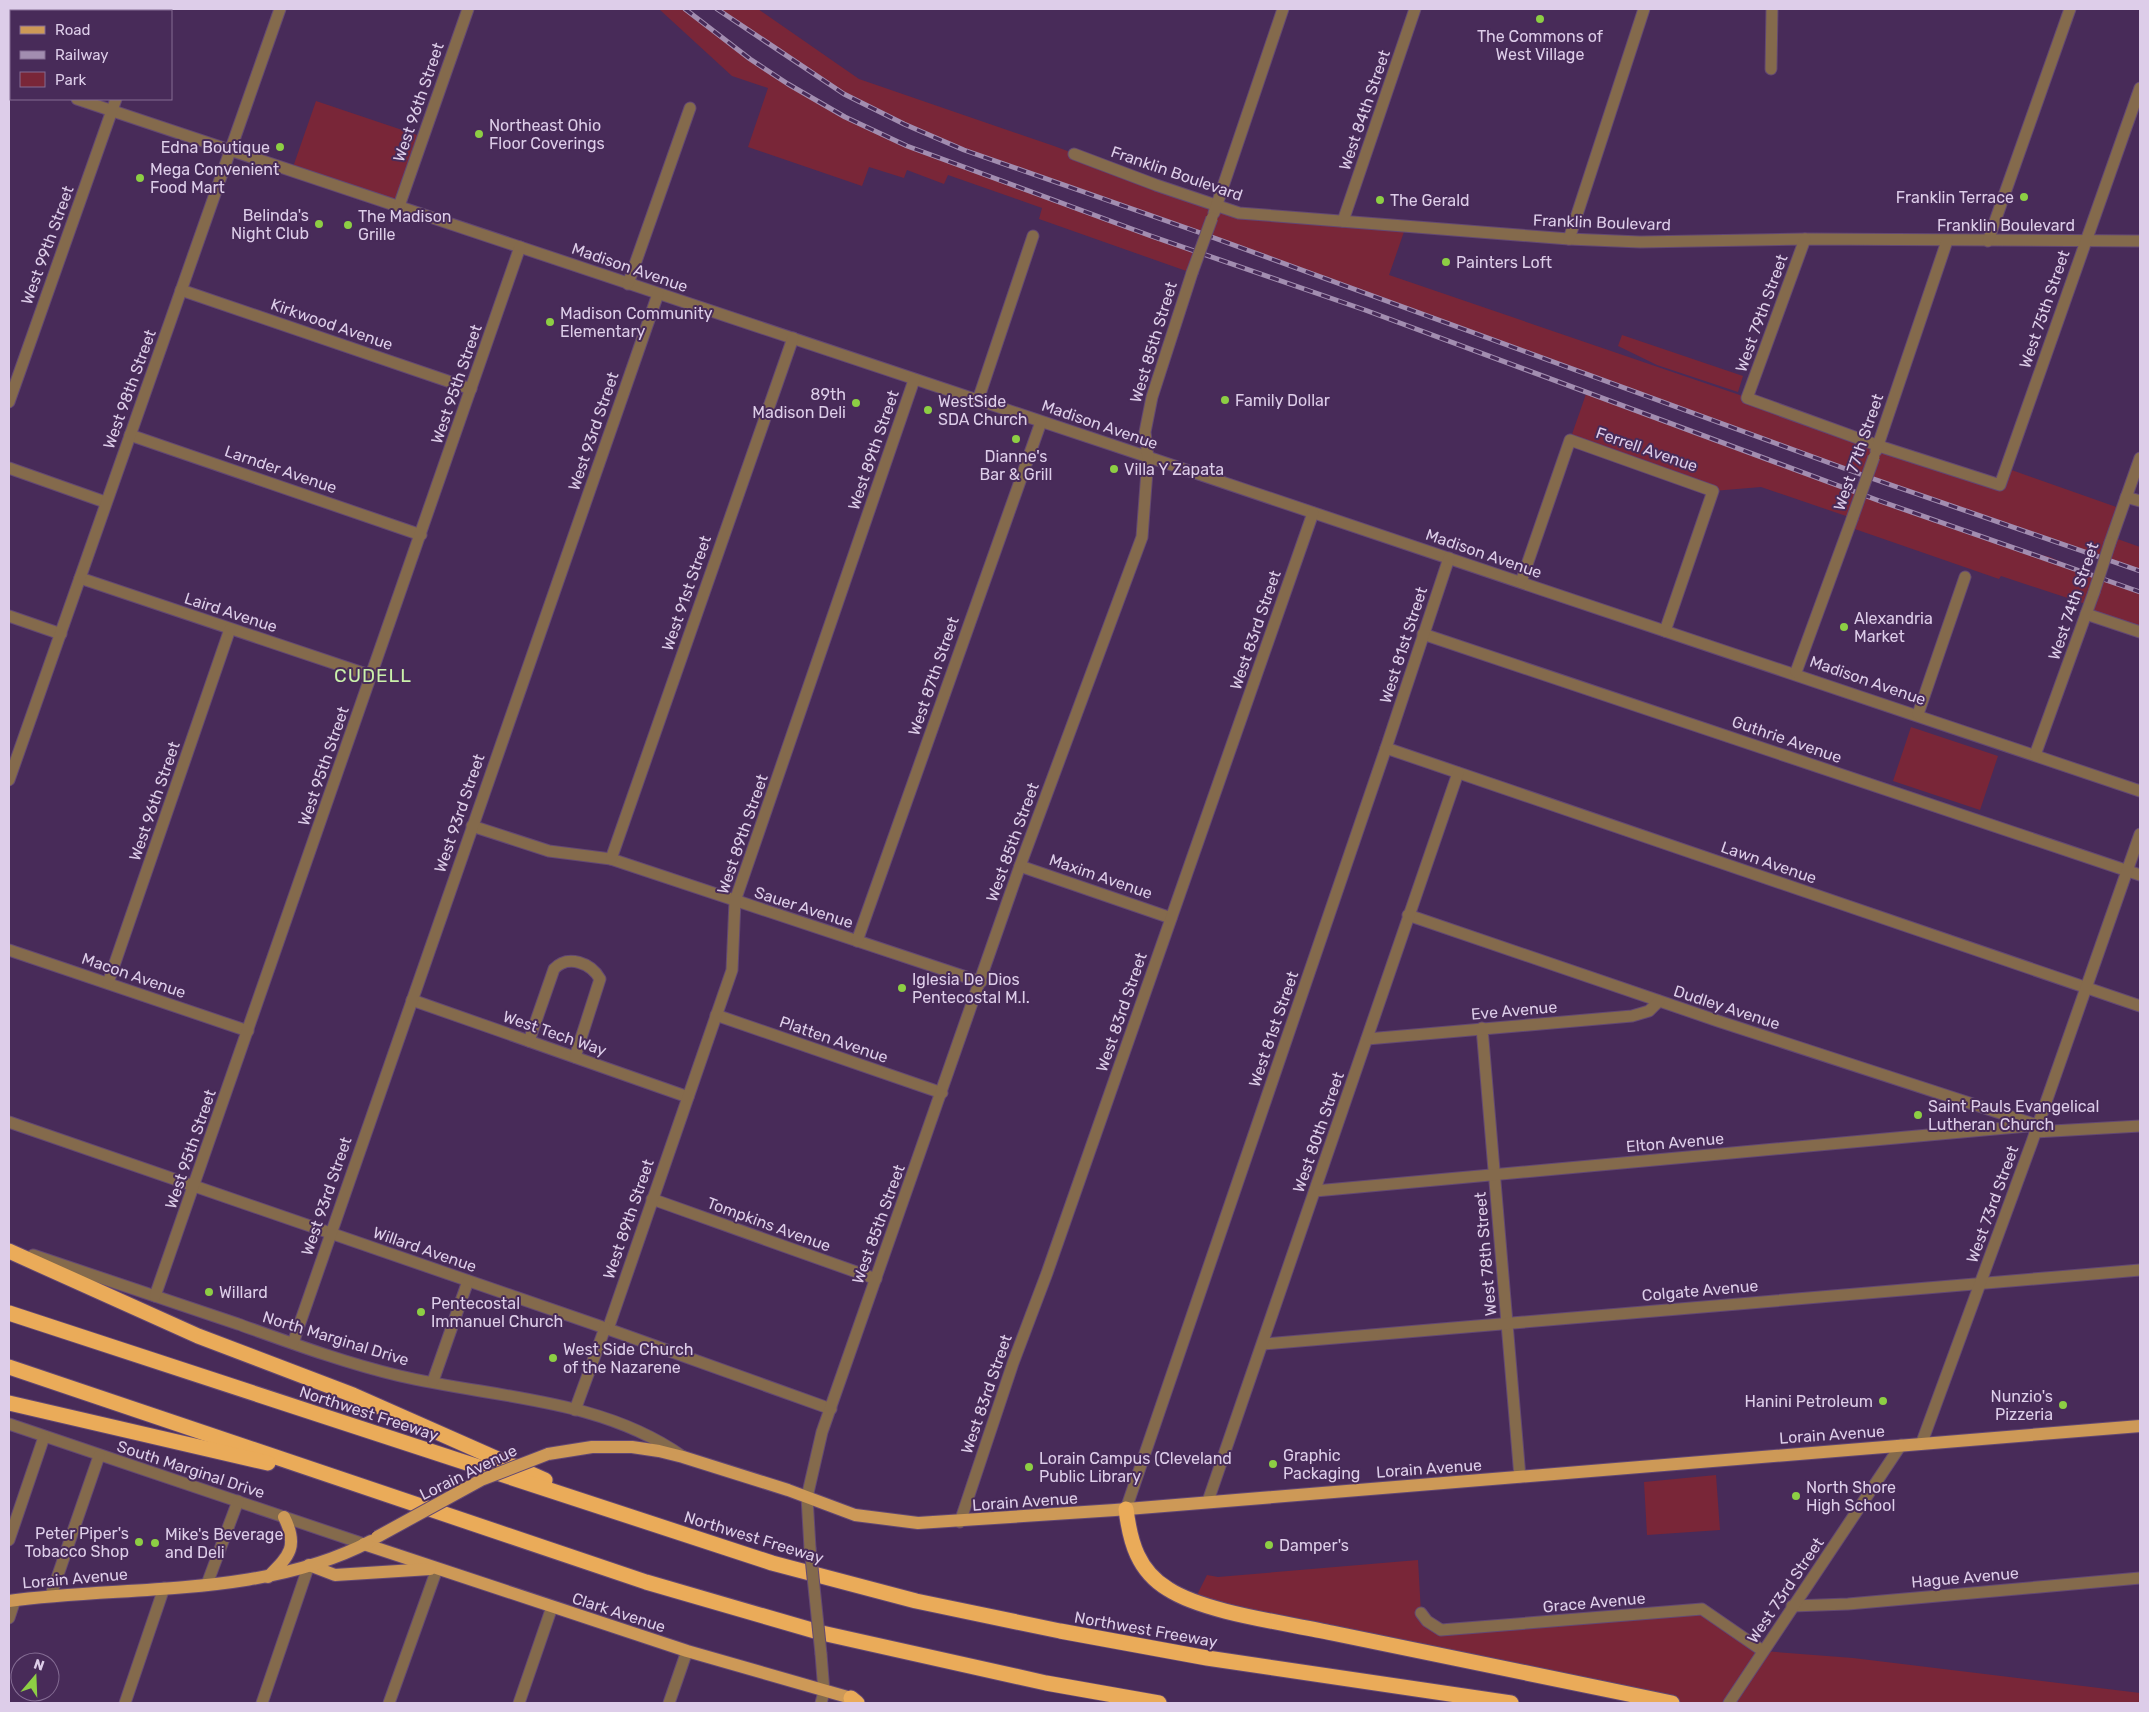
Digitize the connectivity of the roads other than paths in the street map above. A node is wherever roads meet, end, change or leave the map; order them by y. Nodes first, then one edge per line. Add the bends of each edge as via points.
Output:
1 (280, 9) edge
2 (468, 9) edge
3 (1283, 9) edge
4 (1415, 9) edge
5 (1644, 9) edge
6 (1772, 9) edge
7 (2070, 9) edge
8 (1772, 69) dead end
9 (2140, 88) edge
10 (80, 100) edge
11 (116, 100) edge
12 (690, 108) dead end
13 (112, 110) junction
14 (232, 150) junction
15 (1074, 154) dead end
16 (399, 206) junction
17 (1216, 206) junction
18 (1343, 222) junction
19 (1033, 236) dead end
20 (1568, 239) junction
21 (1805, 239) junction
22 (1947, 241) junction
23 (1988, 241) junction
24 (2086, 241) junction
25 (2140, 241) edge
26 (520, 247) junction
27 (628, 284) junction
28 (181, 290) junction
29 (658, 294) junction
30 (793, 338) junction
31 (914, 380) junction
32 (472, 389) junction
33 (978, 400) junction
34 (9, 402) edge
35 (1041, 422) junction
36 (130, 435) junction
37 (1878, 445) junction
38 (1148, 458) junction
39 (2140, 458) edge
40 (9, 468) edge
41 (2126, 497) junction
42 (2140, 501) edge
43 (105, 502) junction
44 (1313, 513) junction
45 (421, 535) junction
46 (1449, 558) junction
47 (1965, 577) dead end
48 (80, 578) junction
49 (1521, 582) junction
50 (2086, 614) junction
51 (9, 616) edge
52 (230, 629) junction
53 (1665, 631) junction
54 (2140, 632) edge
55 (61, 634) junction
56 (1424, 634) junction
57 (1796, 672) junction
58 (372, 676) junction
59 (1918, 714) junction
60 (1386, 748) junction
61 (2035, 755) junction
62 (11, 767) edge
63 (1458, 773) junction
64 (9, 780) edge
65 (2140, 791) edge
66 (472, 826) junction
67 (2140, 834) edge
68 (611, 859) junction
69 (1020, 866) junction
70 (2126, 871) junction
71 (2140, 875) edge
72 (735, 902) junction
73 (1408, 915) junction
74 (1171, 918) junction
75 (857, 941) junction
76 (9, 950) edge
77 (981, 982) junction
78 (108, 983) junction
79 (2085, 987) junction
80 (412, 1000) junction
81 (1659, 1001) junction
82 (2140, 1006) edge
83 (716, 1015) junction
84 (1482, 1028) junction
85 (248, 1031) junction
86 (1367, 1039) junction
87 (529, 1041) junction
88 (575, 1057) junction
89 (942, 1093) junction
90 (688, 1097) junction
91 (9, 1122) edge
92 (2140, 1126) edge
93 (2036, 1129) junction
94 (1495, 1174) junction
95 (194, 1186) junction
96 (1316, 1190) junction
97 (652, 1199) junction
98 (331, 1233) junction
99 (9, 1249) edge
100 (2140, 1270) edge
101 (876, 1279) junction
102 (468, 1281) junction
103 (1981, 1283) junction
104 (155, 1296) junction
105 (9, 1313) edge
106 (1507, 1323) junction
107 (607, 1328) junction
108 (293, 1343) junction
109 (1264, 1344) junction
110 (9, 1367) edge
111 (433, 1381) junction
112 (9, 1403) edge
113 (830, 1409) junction
114 (575, 1410) junction
115 (9, 1424) edge
116 (2140, 1426) edge
117 (44, 1437) junction
118 (1922, 1442) junction
119 (1901, 1445) junction
120 (99, 1456) junction
121 (683, 1457) junction
122 (1520, 1477) junction
123 (349, 1482) junction
124 (807, 1497) junction
125 (238, 1501) junction
126 (1208, 1502) junction
127 (1126, 1509) junction
128 (624, 1515) junction
129 (284, 1517) junction
130 (960, 1522) junction
131 (9, 1540) edge
132 (364, 1544) junction
133 (309, 1565) junction
134 (437, 1569) junction
135 (268, 1577) junction
136 (2140, 1578) edge
137 (207, 1584) junction
138 (164, 1588) junction
139 (51, 1595) junction
140 (12, 1600) edge
141 (1792, 1606) junction
142 (552, 1607) junction
143 (1421, 1613) dead end
144 (9, 1618) edge
145 (687, 1651) junction
146 (1763, 1651) junction
147 (823, 1698) edge
148 (854, 1701) edge
149 (124, 1703) edge
150 (262, 1703) edge
151 (389, 1703) edge
152 (519, 1703) edge
153 (669, 1703) edge
154 (867, 1703) edge
155 (1159, 1703) edge
156 (1511, 1703) edge
157 (1672, 1703) edge
158 (1729, 1703) edge

1 - 14 street, West 98th Street
2 - 16 street, West 96th Street
3 - 17 street, West 85th Street
4 - 18 street, West 84th Street
5 - 20 street
6 - 8 street
7 - 23 street
9 - 24 street, West 75th Street
10 - 13 street, Madison Avenue
11 - 13 street, West 99th Street
12 - 27 street
13 - 14 street, Madison Avenue
13 - 34 street, West 99th Street
14 - 16 street, Madison Avenue
14 - 28 street, West 98th Street
15 - 17 street, Franklin Boulevard
16 - 26 street, Madison Avenue
17 - 18 street, Franklin Boulevard via 1240,213
17 - 38 street, West 85th Street, bridge via 1152,397 1145,432
18 - 20 street, Franklin Boulevard
19 - 33 street
20 - 21 street, Franklin Boulevard via 1640,242
21 - 22 street, Franklin Boulevard
21 - 37 street, West 79th Street via 1747,398
22 - 23 street, Franklin Boulevard
22 - 37 street, West 77th Street
23 - 24 street, Franklin Boulevard
24 - 25 street, Franklin Boulevard
24 - 37 street, West 75th Street via 2000,485
26 - 27 street, Madison Avenue
26 - 32 street, West 95th Street
27 - 29 street, Madison Avenue
28 - 32 street, Kirkwood Avenue
28 - 36 street, West 98th Street
29 - 30 street, Madison Avenue
29 - 66 street, West 93rd Street
30 - 31 street, Madison Avenue
30 - 68 street, West 91st Street
31 - 33 street, Madison Avenue
31 - 72 street, West 89th Street
32 - 45 street, West 95th Street
33 - 35 street, Madison Avenue
35 - 38 street, Madison Avenue
35 - 75 street, West 87th Street
36 - 43 street, West 98th Street
36 - 45 street, Larnder Avenue
37 - 57 street, West 77th Street, bridge
38 - 44 street, Madison Avenue
38 - 69 street, West 85th Street via 1142,536
39 - 41 street, West 74th Street
40 - 43 street
41 - 42 street
41 - 50 street, West 74th Street, bridge
43 - 48 street, West 98th Street
44 - 46 street, Madison Avenue
44 - 74 street, West 83rd Street
45 - 58 street, West 95th Street
46 - 49 street, Madison Avenue
46 - 56 street, West 81st Street
47 - 59 street
48 - 52 street, Laird Avenue
48 - 55 street, West 98th Street
49 - 53 street, Madison Avenue
49 - 53 street, Ferrell Avenue via 1570,440 1712,491
50 - 54 street
50 - 61 street, West 74th Street
51 - 55 street
52 - 58 street, Laird Avenue
52 - 78 street, West 96th Street
53 - 57 street, Madison Avenue
55 - 62 street, West 98th Street
56 - 60 street, West 81st Street
56 - 70 street, Guthrie Avenue
57 - 59 street, Madison Avenue
58 - 85 street, West 95th Street
59 - 61 street, Madison Avenue
60 - 63 street, Lawn Avenue
60 - 127 street, West 81st Street
61 - 65 street, Madison Avenue
62 - 64 street, West 98th Street
63 - 73 street, West 80th Street
63 - 79 street, Lawn Avenue
66 - 68 street, Sauer Avenue via 549,851
66 - 80 street, West 93rd Street
67 - 70 street, West 73rd Street
68 - 72 street, Sauer Avenue
69 - 74 street, Maxim Avenue
69 - 77 street, West 85th Street
70 - 71 street, Guthrie Avenue
70 - 79 street, West 73rd Street
72 - 75 street, Sauer Avenue
72 - 83 street, West 89th Street via 732,970
73 - 81 street, Dudley Avenue
73 - 86 street, West 80th Street
74 - 130 street, West 83rd Street
75 - 77 street, Sauer Avenue
76 - 78 street, Macon Avenue
77 - 89 street, West 85th Street
78 - 85 street, Macon Avenue
79 - 82 street, Lawn Avenue
79 - 93 street, West 73rd Street
80 - 87 street, West Tech Way
80 - 98 street, West 93rd Street
81 - 84 street, Eve Avenue via 1649,1011 1632,1016
81 - 93 street, Dudley Avenue
83 - 89 street, Platten Avenue
83 - 90 street, West 89th Street
84 - 86 street, Eve Avenue
84 - 94 street, West 78th Street
85 - 95 street, West 95th Street
86 - 96 street, West 80th Street
87 - 88 street, West Tech Way
87 - 88 street via 554,969 570,961 582,963 592,967 600,979
88 - 90 street, West Tech Way
89 - 101 street, West 85th Street
90 - 97 street, West 89th Street
91 - 95 street, Willard Avenue
92 - 93 street, Elton Avenue
93 - 94 street, Elton Avenue
93 - 103 street, West 73rd Street
94 - 96 street, Elton Avenue
94 - 106 street, West 78th Street
95 - 98 street, Willard Avenue
95 - 104 street, West 95th Street
96 - 109 street, West 80th Street
97 - 101 street, Tompkins Avenue
97 - 107 street, West 89th Street
98 - 102 street, Willard Avenue
98 - 108 street, West 93rd Street
99 - 104 street, North Marginal Drive
99 - 128 highway via 198,1336 353,1395
100 - 103 street, Colgate Avenue
101 - 113 street, West 85th Street
102 - 107 street, Willard Avenue
102 - 111 street
103 - 106 street, Colgate Avenue
103 - 118 street, West 73rd Street
104 - 108 street, North Marginal Drive
105 - 128 highway, Northwest Freeway
106 - 109 street, Colgate Avenue
106 - 122 street, West 78th Street
107 - 113 street, Willard Avenue
107 - 114 street, West 89th Street
108 - 111 street, North Marginal Drive via 401,1376
109 - 126 street, West 80th Street
110 - 123 highway
111 - 114 street, North Marginal Drive
112 - 123 highway
113 - 124 street, West 85th Street
114 - 121 street, North Marginal Drive via 652,1437
115 - 117 street, South Marginal Drive
116 - 118 main road, Lorain Avenue
117 - 120 street, South Marginal Drive
117 - 131 street
118 - 119 main road, Lorain Avenue
119 - 122 main road, Lorain Avenue
119 - 141 street, West 73rd Street
120 - 125 street, South Marginal Drive
120 - 139 street
121 - 124 main road, Lorain Avenue
121 - 132 main road, Lorain Avenue, bridge via 632,1447 592,1447 548,1454 481,1480
122 - 126 main road, Lorain Avenue
123 - 155 highway via 646,1582 822,1633 1046,1683
124 - 130 main road, Lorain Avenue via 855,1515 884,1520
124 - 147 street, West 85th Street, bridge
125 - 129 street, South Marginal Drive
125 - 137 street
126 - 127 main road, Lorain Avenue
127 - 130 main road, Lorain Avenue
127 - 157 highway via 1129,1534 1143,1566 1168,1590 1194,1601 1270,1620
128 - 156 highway, Northwest Freeway via 772,1563 935,1605 1207,1658
129 - 132 street, South Marginal Drive
129 - 135 main road via 292,1534 292,1544 287,1559
132 - 133 main road, Lorain Avenue
132 - 134 main road, Clark Avenue
133 - 134 main road via 334,1575
133 - 135 main road, Lorain Avenue
133 - 150 street
134 - 142 main road, Clark Avenue
134 - 151 street
135 - 137 main road, Lorain Avenue
136 - 141 street, Hague Avenue
137 - 138 main road, Lorain Avenue
138 - 139 main road, Lorain Avenue
138 - 149 street
139 - 140 main road, Lorain Avenue
140 - 144 street
141 - 146 street, West 73rd Street
142 - 145 main road, Clark Avenue
142 - 152 street
143 - 146 street, Grace Avenue via 1441,1630 1702,1609
145 - 147 main road, Clark Avenue
145 - 153 street
146 - 158 street, West 73rd Street
147 - 148 main road, Clark Avenue
148 - 154 street, Clark Avenue

